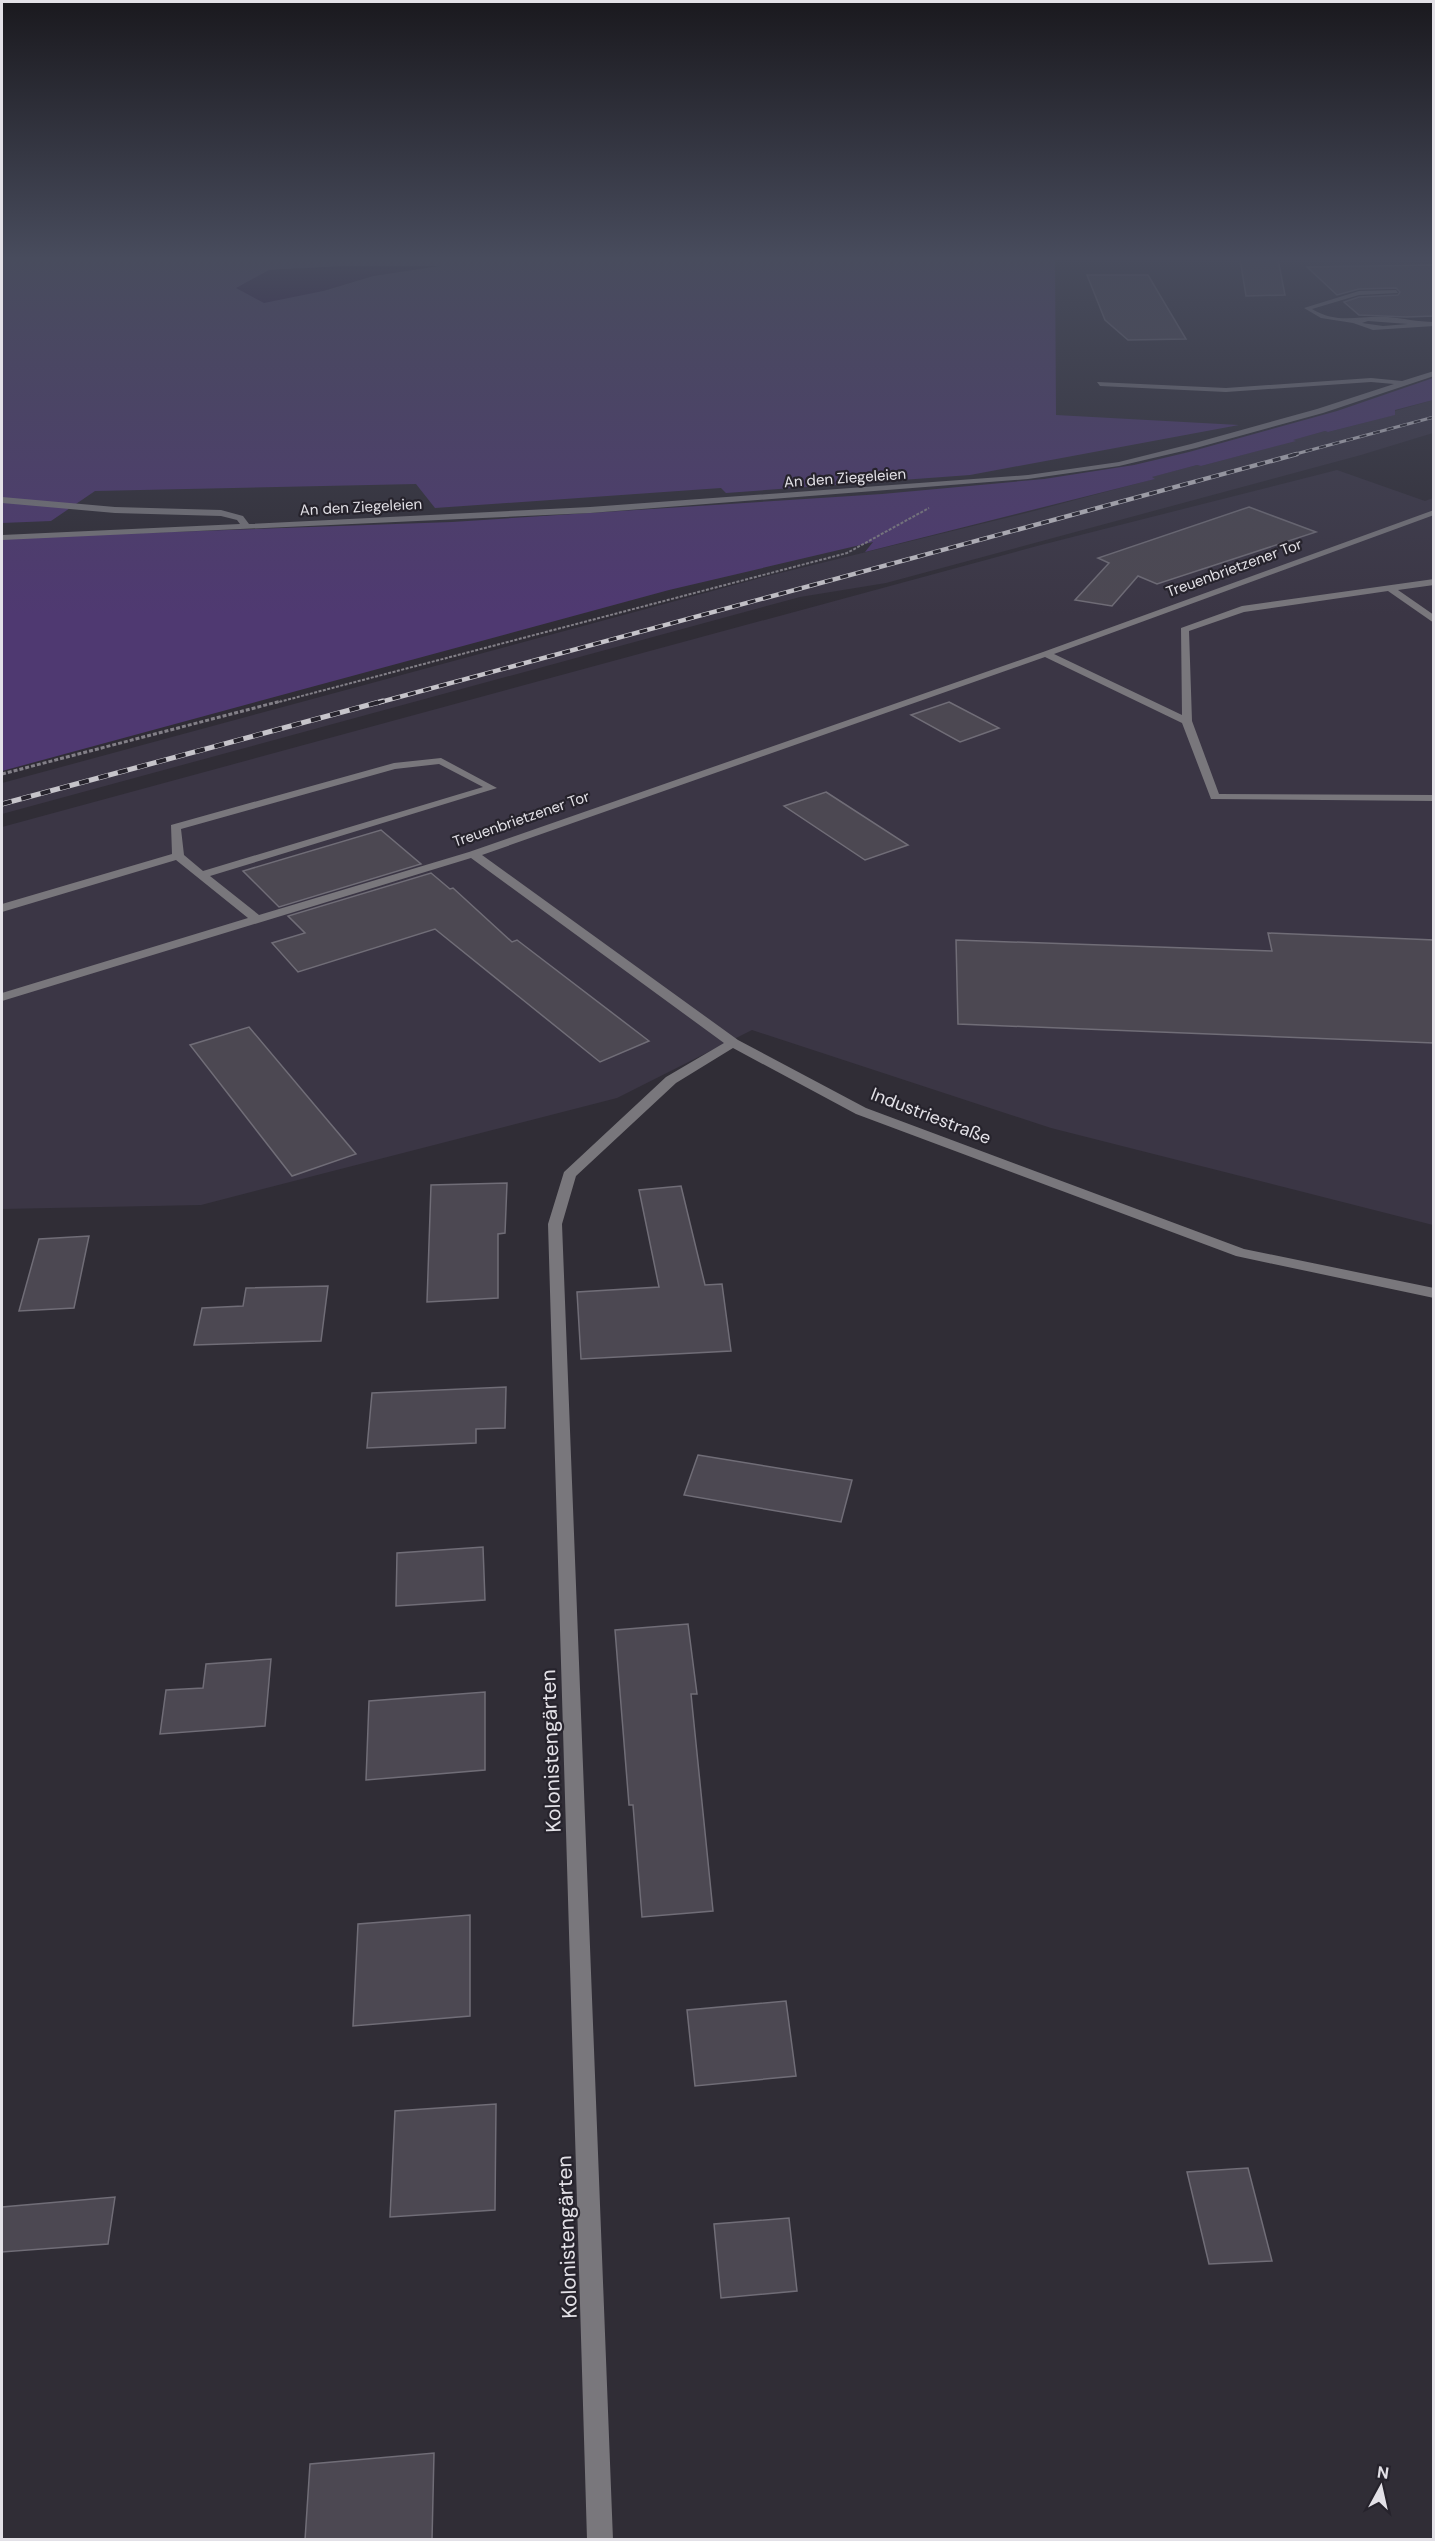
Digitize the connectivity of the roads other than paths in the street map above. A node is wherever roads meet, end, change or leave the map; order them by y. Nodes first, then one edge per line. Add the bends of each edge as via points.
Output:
1 (1421, 378) edge
2 (1408, 382) junction
3 (1100, 384) dead end
4 (2, 500) edge
5 (1434, 512) edge
6 (246, 526) junction
7 (2, 538) edge
8 (1434, 582) edge
9 (1389, 588) junction
10 (1434, 620) edge
11 (1046, 654) junction
12 (1187, 721) junction
13 (1434, 798) edge
14 (473, 854) junction
15 (178, 856) junction
16 (201, 875) junction
17 (2, 908) edge
18 (256, 919) junction
19 (2, 997) edge
20 (734, 1043) junction
21 (1434, 1293) edge
22 (600, 2540) edge

1 - 2 street, An den Ziegeleien
2 - 3 street via 1371,380 1226,390
2 - 6 street, An den Ziegeleien via 1302,417 1144,458 1065,472 590,510
4 - 6 street, An den Ziegeleien via 115,510 221,513 240,518
5 - 11 street, Treuenbrietzener Tor
6 - 7 street, An den Ziegeleien
8 - 9 street
9 - 10 street
9 - 12 street via 1242,609 1184,630
11 - 12 street
11 - 14 street, Treuenbrietzener Tor
12 - 13 street via 1215,797
14 - 18 street, Treuenbrietzener Tor
14 - 20 street, Industriestraße
15 - 16 street
15 - 16 street via 175,827 394,766 441,761 492,788
15 - 17 street
16 - 18 street
18 - 19 street, Treuenbrietzener Tor
20 - 21 street, Industriestraße via 861,1111 1241,1253
20 - 22 street, Kolonistengärten via 672,1080 569,1174 555,1224

